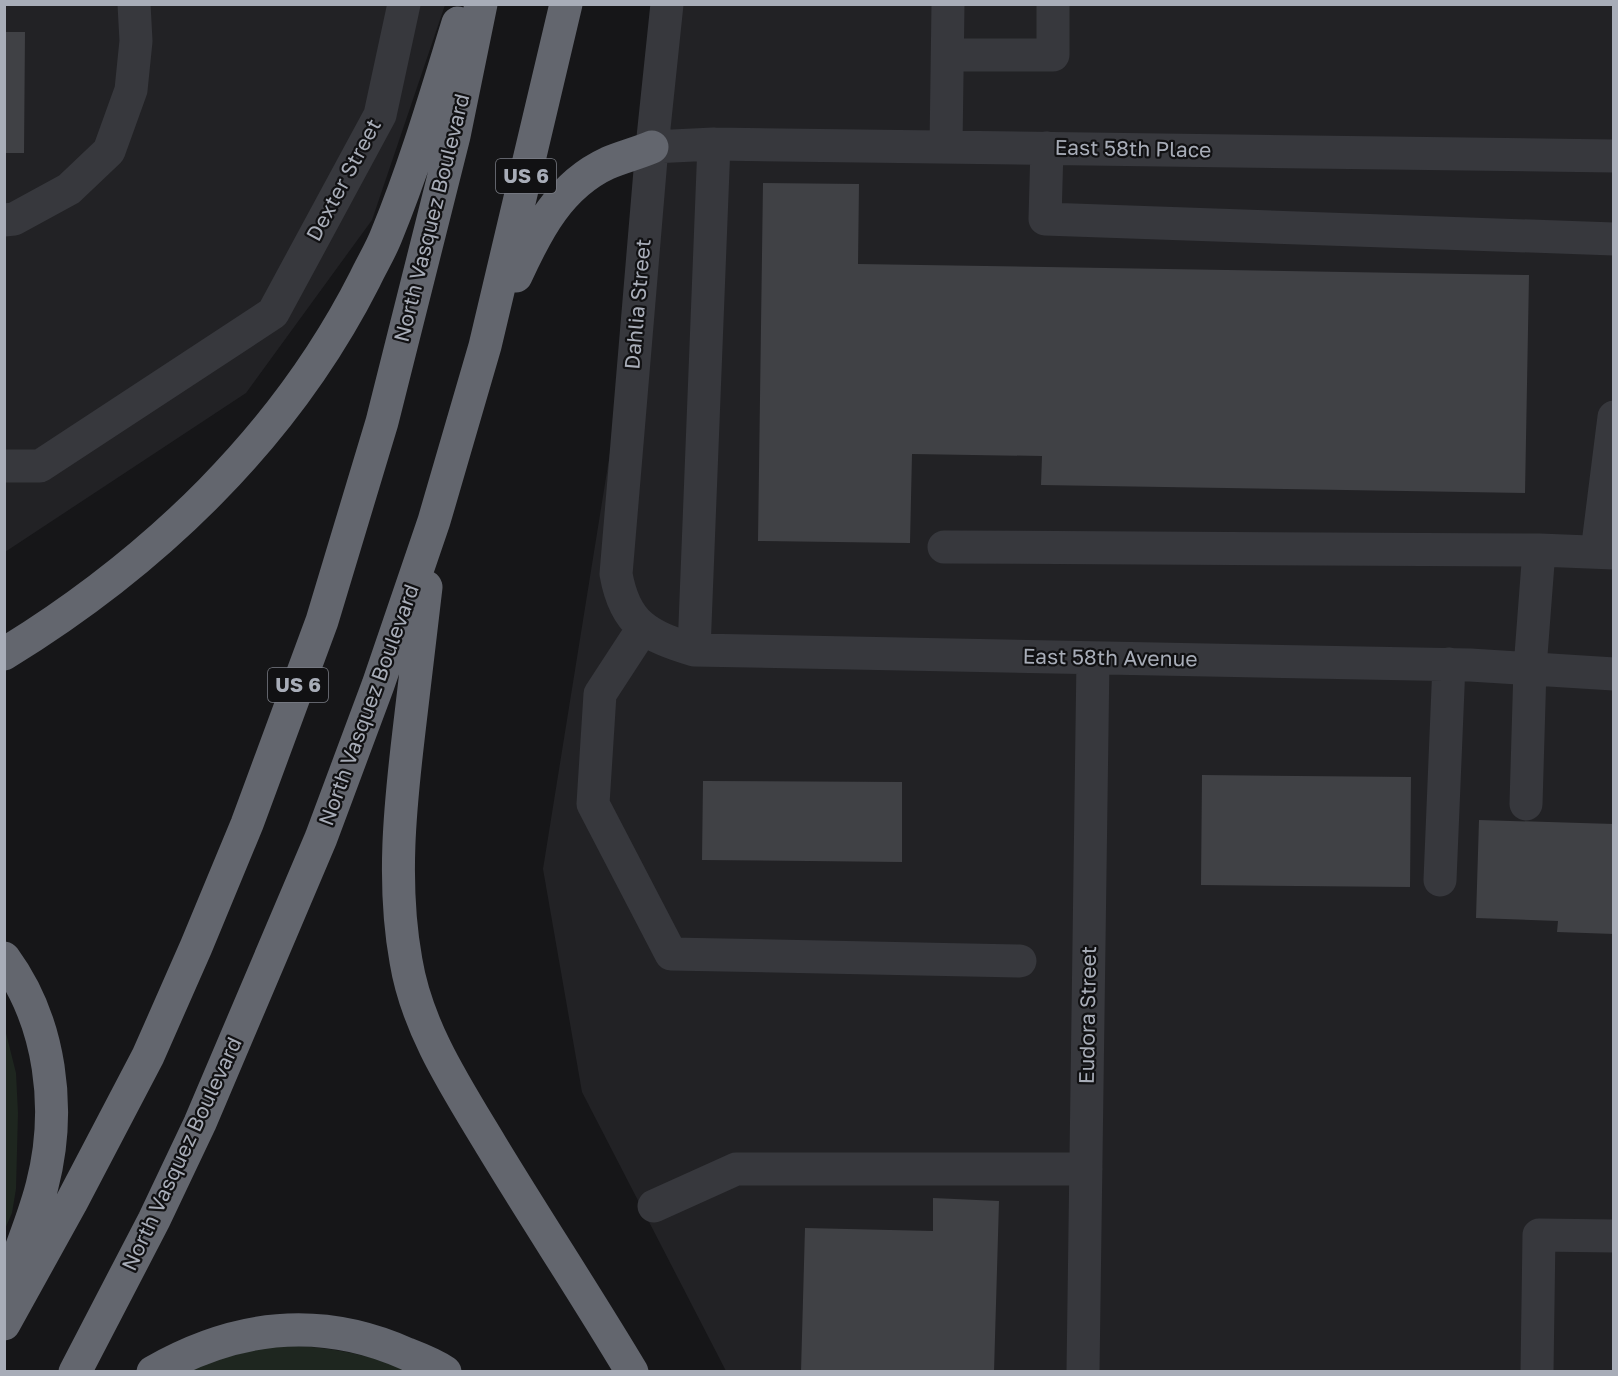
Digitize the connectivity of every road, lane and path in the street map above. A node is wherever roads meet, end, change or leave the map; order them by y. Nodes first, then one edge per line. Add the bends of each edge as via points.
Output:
1 (134, 4) edge
2 (404, 4) edge
3 (464, 4) edge
4 (481, 4) edge
5 (566, 4) edge
6 (667, 4) edge
7 (948, 4) edge
8 (1053, 4) edge
9 (948, 55) junction
10 (714, 144) junction
11 (652, 147) junction
12 (946, 147) junction
13 (1047, 148) junction
14 (1614, 156) edge
15 (4, 220) edge
16 (1614, 239) edge
17 (485, 346) junction
18 (1614, 417) edge
19 (4, 466) edge
20 (434, 521) junction
21 (944, 547) dead end
22 (1539, 550) junction
23 (1605, 553) edge
24 (633, 616) junction
25 (694, 650) junction
26 (4, 654) edge
27 (1093, 658) junction
28 (1449, 664) junction
29 (1530, 668) junction
30 (1614, 674) edge
31 (1526, 804) dead end
32 (1440, 880) dead end
33 (4, 958) edge
34 (1020, 961) dead end
35 (1086, 1169) junction
36 (654, 1206) dead end
37 (1614, 1236) edge
38 (4, 1293) edge
39 (4, 1324) edge
40 (75, 1371) edge
41 (153, 1371) edge
42 (444, 1371) edge
43 (632, 1371) edge
44 (1083, 1371) edge
45 (1537, 1371) edge

1 - 15 street via 136,41 131,90 109,150 69,189 14,219
2 - 19 street, Dexter Street via 380,114 273,313 40,466
3 - 26 highway via 427,127 386,236 343,322 295,395 237,465 184,519 119,575
4 - 39 highway, North Vasquez Boulevard / US 6 via 454,136 382,422 322,621 243,835 148,1056
5 - 17 highway, North Vasquez Boulevard / US 6
6 - 11 street, Dahlia Street
7 - 9 street
8 - 9 street via 1053,55
9 - 12 street
10 - 11 street, East 58th Place
10 - 12 street, East 58th Place
10 - 25 street
11 - 17 highway via 608,164 564,194 526,253
11 - 24 street, Dahlia Street via 616,574
12 - 13 street, East 58th Place
13 - 14 street, East 58th Place
13 - 16 street via 1044,219
17 - 20 highway, North Vasquez Boulevard / US 6
18 - 23 street
20 - 40 highway, North Vasquez Boulevard / US 6 via 321,838 200,1123 154,1221
20 - 43 highway via 400,814 399,914 406,963 433,1045 453,1082
21 - 22 street
22 - 23 street
22 - 29 street
24 - 25 street, East 58th Avenue via 660,640
24 - 34 street via 600,694 593,804 671,954
25 - 27 street, East 58th Avenue
27 - 28 street, East 58th Avenue
27 - 35 street, Eudora Street
28 - 29 street, East 58th Avenue
28 - 32 street
29 - 30 street, East 58th Avenue
29 - 31 street
33 - 38 highway via 19,978 36,1014 51,1089 51,1135 42,1186
35 - 36 street via 736,1169
35 - 44 street, Eudora Street
37 - 45 street via 1539,1235
41 - 42 highway via 207,1345 237,1336 299,1329 348,1334 386,1344

